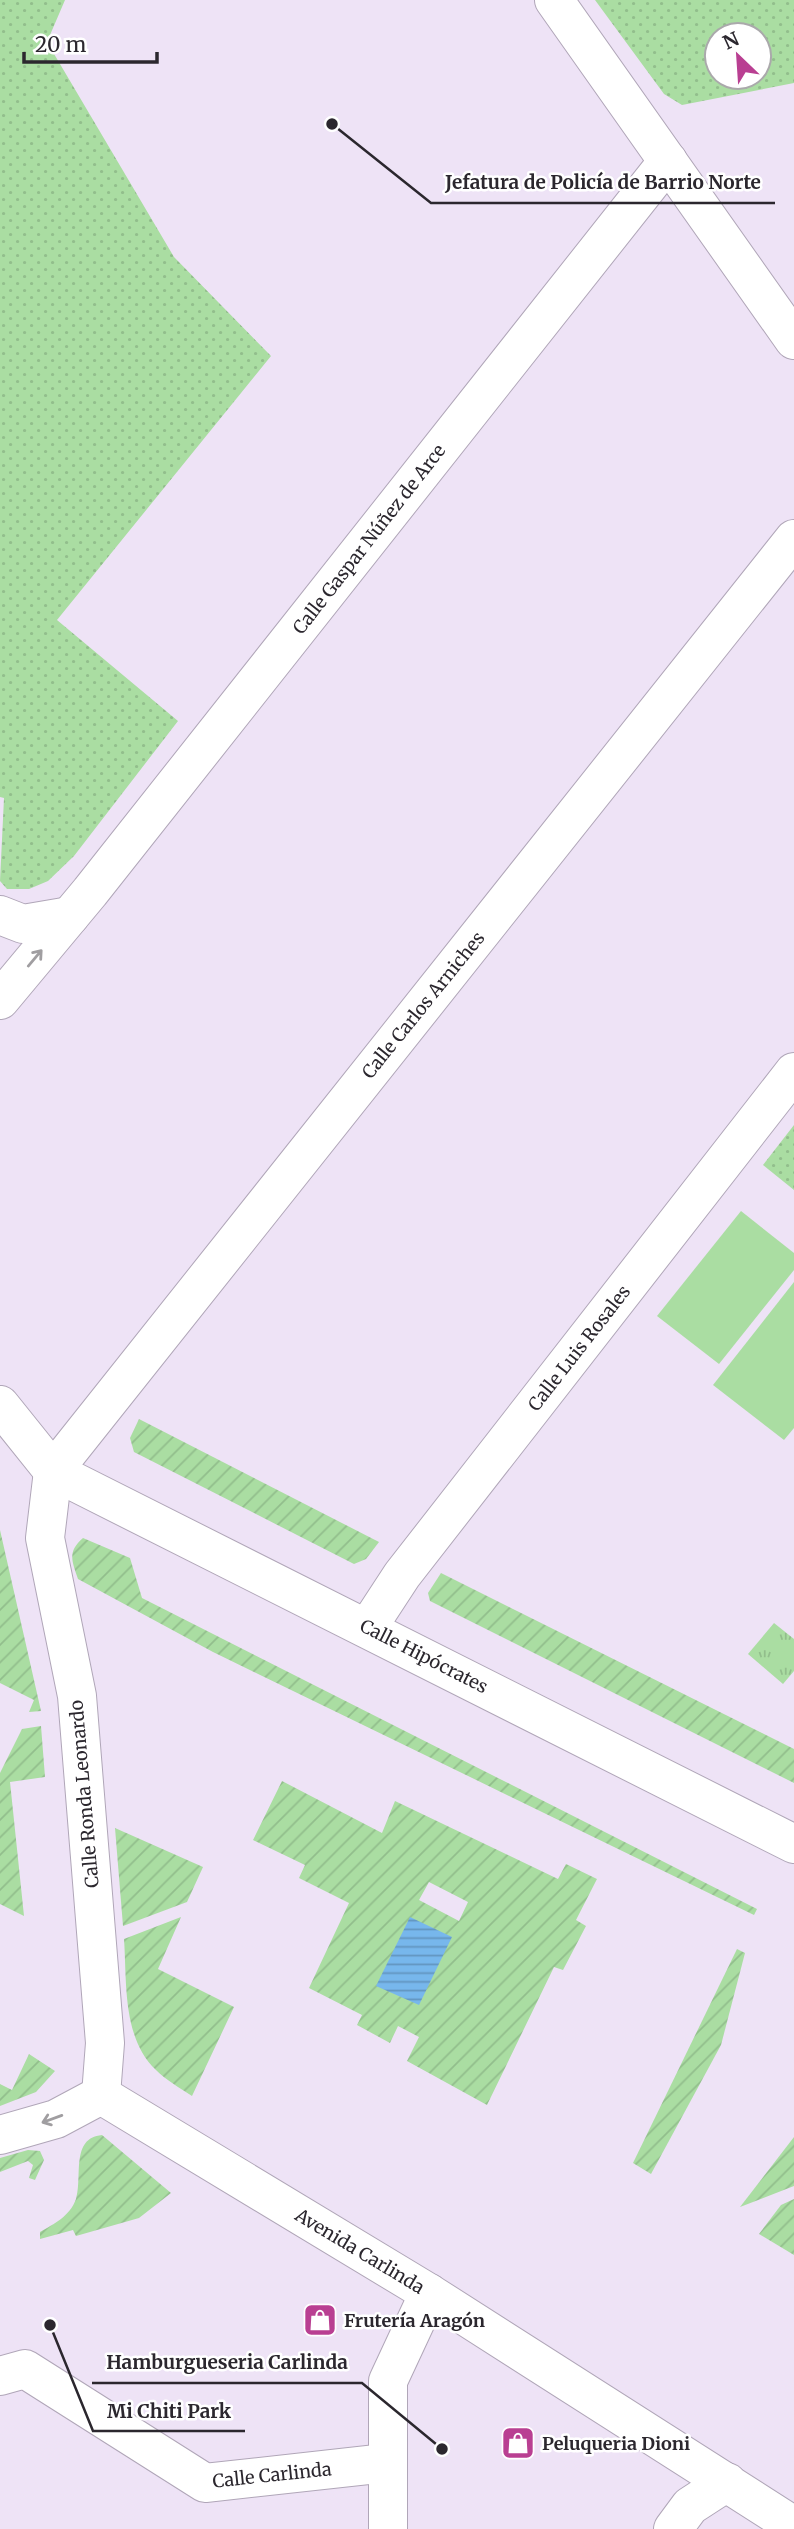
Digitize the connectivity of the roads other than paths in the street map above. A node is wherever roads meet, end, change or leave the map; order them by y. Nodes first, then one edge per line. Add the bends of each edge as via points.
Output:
1 (554, 0) edge
2 (668, 161) junction
3 (794, 340) edge
4 (794, 539) edge
5 (0, 915) edge
6 (70, 916) junction
7 (0, 1000) edge
8 (794, 1072) edge
9 (0, 1405) edge
10 (53, 1471) junction
11 (368, 1627) junction
12 (794, 1844) edge
13 (101, 2095) junction
14 (0, 2135) edge
15 (429, 2293) junction
16 (0, 2376) edge
17 (386, 2463) junction
18 (727, 2482) junction
19 (794, 2526) edge
20 (388, 2529) edge
21 (673, 2529) edge

1 - 2 street
2 - 3 street
2 - 6 street, Calle Gaspar Núñez de Arce
4 - 10 street, Calle Carlos Arniches
5 - 6 street via 23,924
7 -> 6 street, Calle Gaspar Núñez de Arce
8 - 11 street, Calle Luis Rosales via 402,1575
9 - 10 street
10 - 11 street, Calle Hipócrates
10 - 13 street, Calle Ronda Leonardo via 45,1538 77,1696 105,2043
11 - 12 street, Calle Hipócrates
13 -> 14 street via 56,2119
13 - 15 street, Avenida Carlinda
15 - 17 street via 388,2381
15 - 18 street, Avenida Carlinda
16 - 17 street, Calle Carlinda via 25,2369 205,2483
17 - 20 street
18 - 19 street, Avenida Carlinda
18 - 21 street via 690,2506

